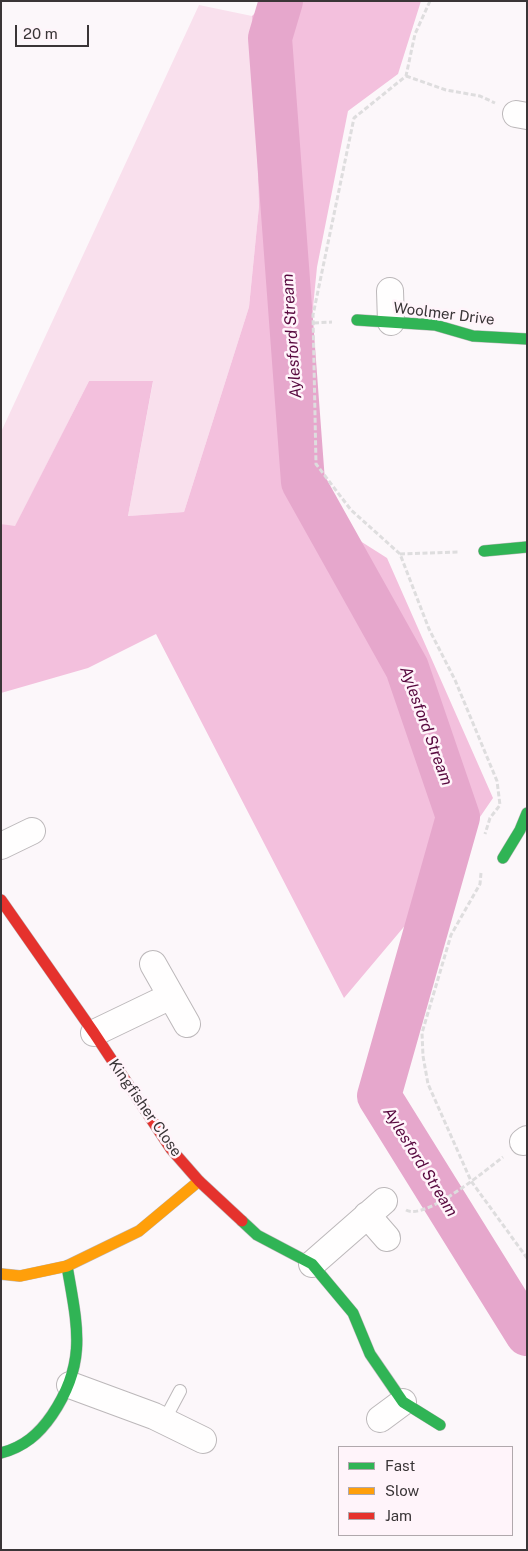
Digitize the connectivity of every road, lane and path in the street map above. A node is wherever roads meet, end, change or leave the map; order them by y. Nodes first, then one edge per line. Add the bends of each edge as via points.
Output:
1 (430, 1) edge
2 (406, 76) junction
3 (521, 115) edge
4 (390, 291) dead end
5 (358, 320) dead end
6 (391, 322) junction
7 (527, 339) edge
8 (527, 547) edge
9 (484, 551) joint
10 (400, 554) junction
11 (525, 826) edge
12 (32, 832) dead end
13 (485, 841) dead end
14 (1, 846) edge
15 (503, 858) dead end
16 (482, 866) dead end
17 (1, 900) edge
18 (153, 964) dead end
19 (171, 996) junction
20 (186, 1024) dead end
21 (94, 1033) junction
22 (525, 1141) edge
23 (199, 1180) junction
24 (471, 1181) junction
25 (437, 1202) dead end
26 (387, 1238) dead end
27 (527, 1258) edge
28 (312, 1264) junction
29 (68, 1266) junction
30 (1, 1274) edge
31 (70, 1385) junction
32 (180, 1390) dead end
33 (403, 1402) junction
34 (380, 1419) dead end
35 (164, 1421) junction
36 (440, 1425) dead end
37 (203, 1440) dead end
38 (1, 1453) edge

1 - 2 path via 415,34
2 - 3 path via 446,90 480,96
2 - 10 path via 354,118 313,315 316,464 352,510
4 - 6 street
5 - 6 street, Woolmer Drive
6 - 7 street, Woolmer Drive via 435,325 473,336
8 - 9 street
9 - 10 path
10 - 13 path via 497,781 500,805 490,818
11 - 15 street
12 - 14 street
16 - 24 path via 480,884 451,935 422,1033 428,1084
17 - 21 street, Kingfisher Close
18 - 19 street
19 - 20 street
19 - 21 street
21 - 23 street, Kingfisher Close via 171,1149
22 - 24 path
23 - 28 street, Kingfisher Close via 258,1235
23 - 29 street via 139,1231
24 - 25 path
24 - 27 path
26 - 28 street via 376,1208
28 - 33 street, Kingfisher Close via 353,1313 370,1354
29 - 30 street via 20,1276
29 - 31 street via 77,1339
31 - 35 street
31 - 38 street via 42,1430 21,1446
32 - 35 lane
33 - 34 street
33 - 36 street, Kingfisher Close
35 - 37 street

